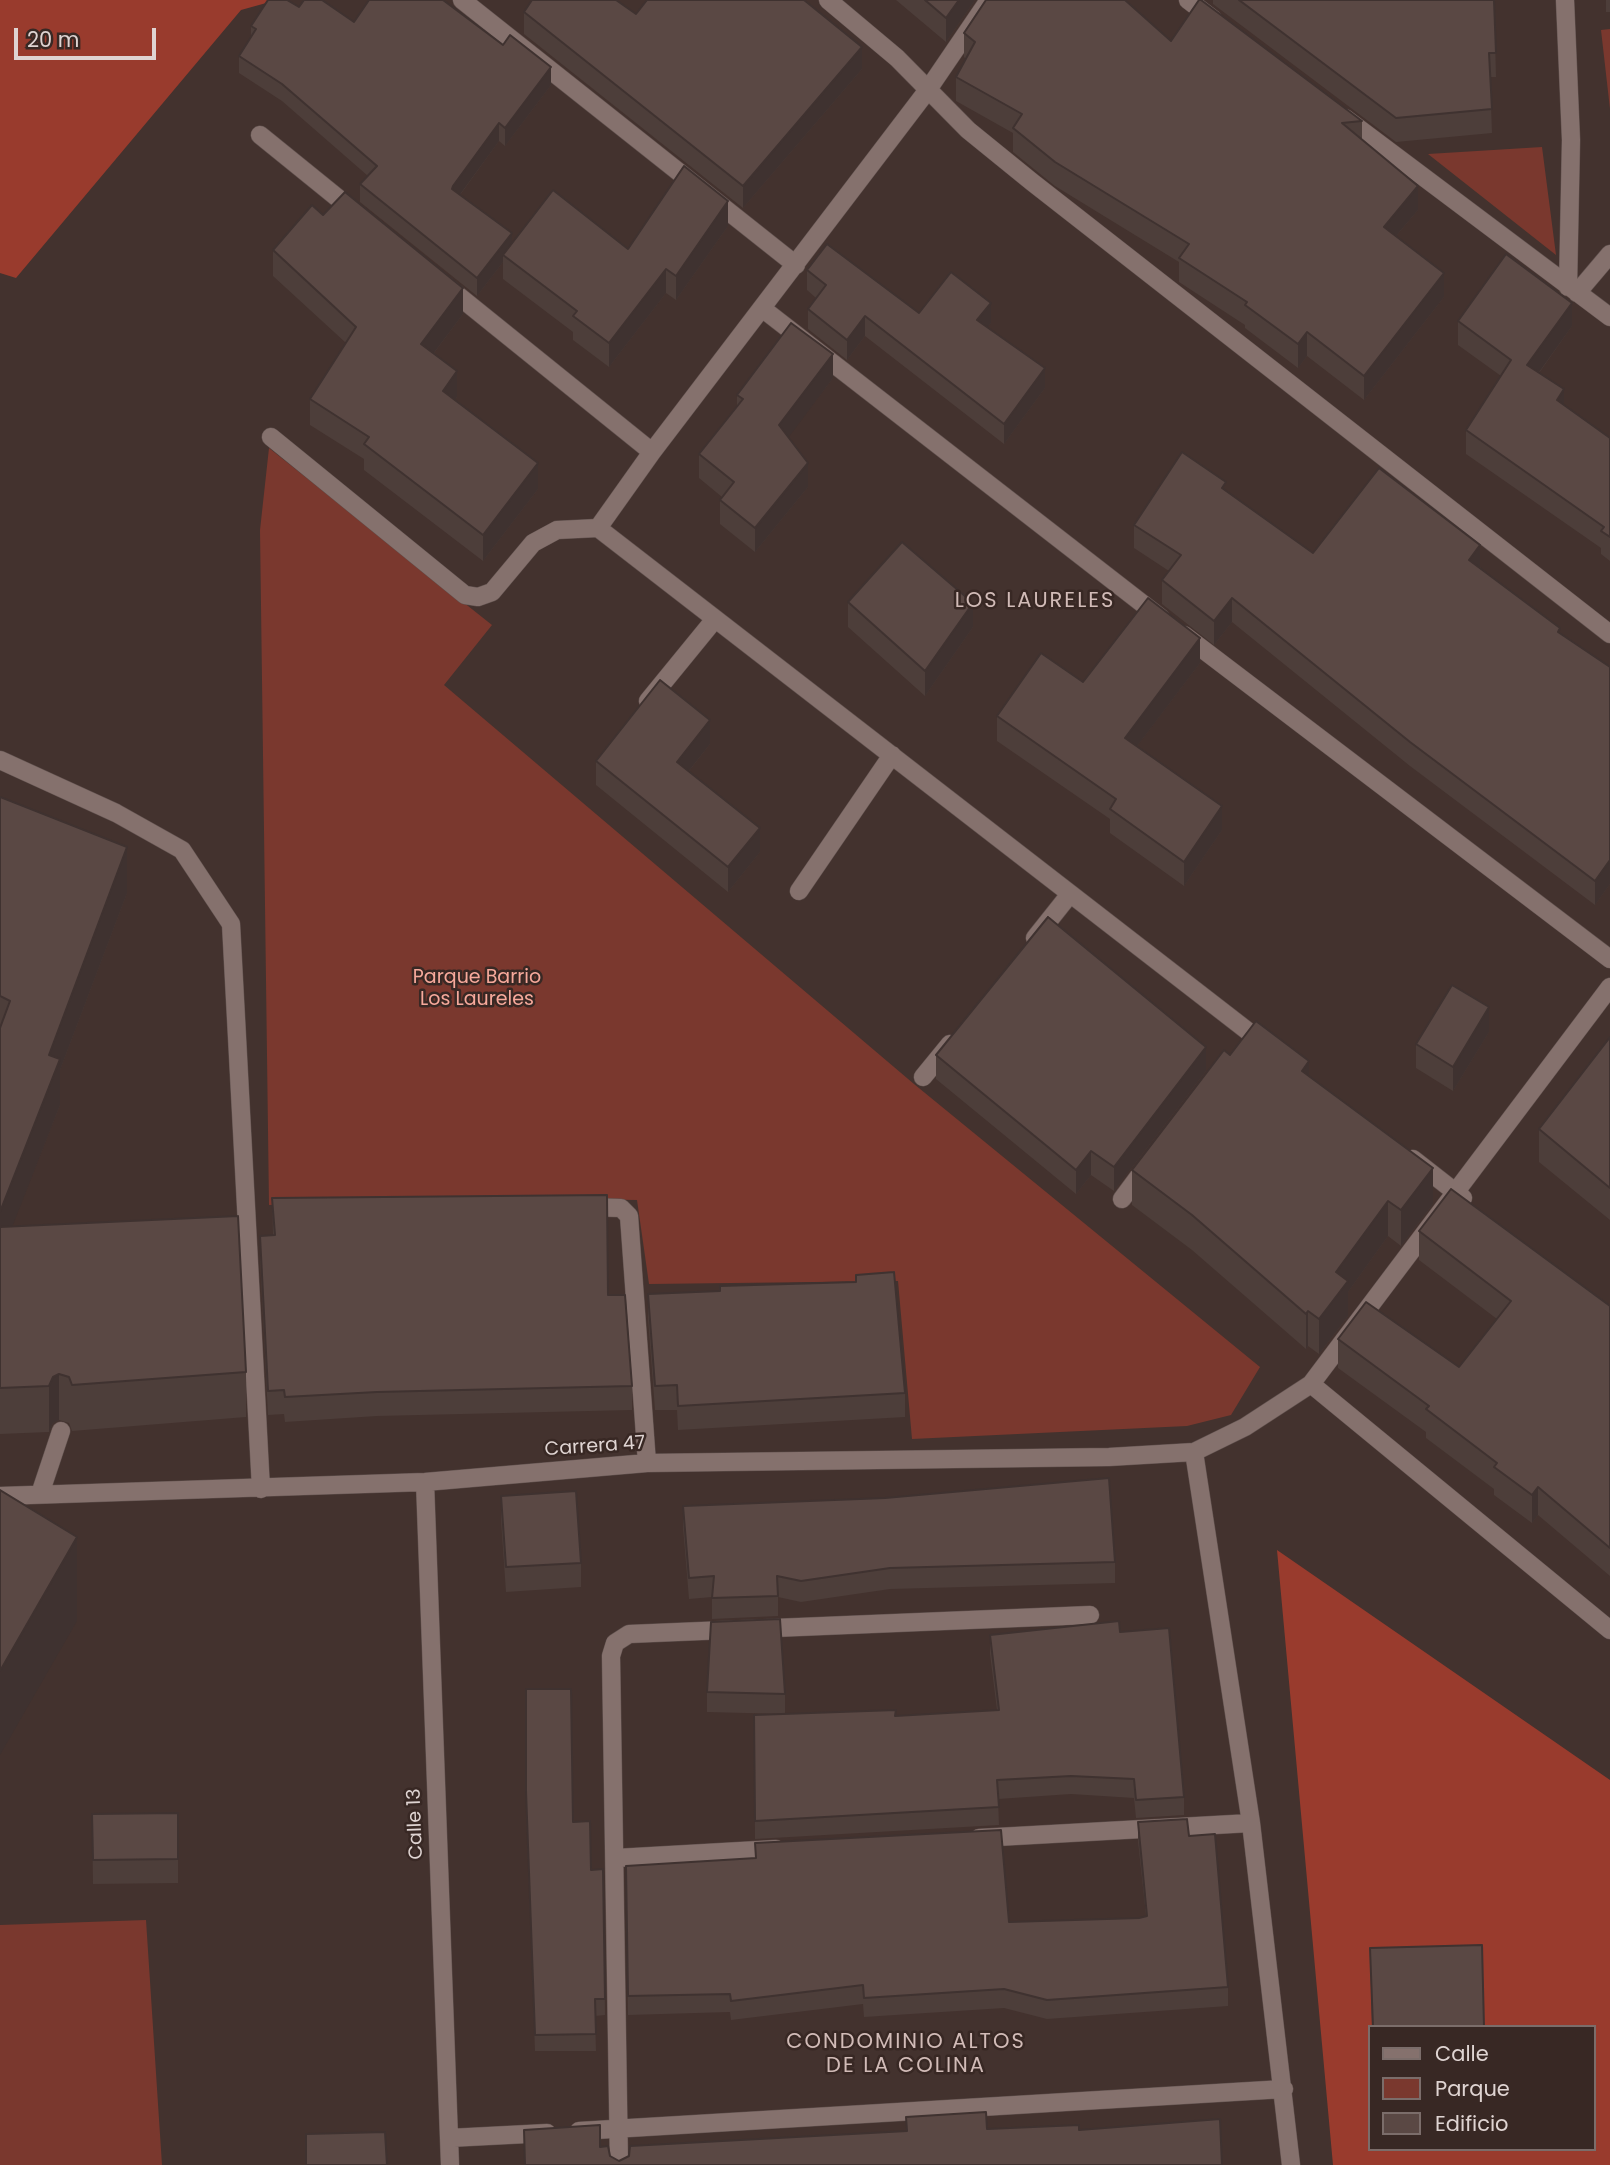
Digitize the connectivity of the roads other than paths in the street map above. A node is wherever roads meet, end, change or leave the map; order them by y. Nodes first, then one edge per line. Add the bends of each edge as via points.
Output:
1 (462, 0) edge
2 (828, 0) edge
3 (989, 0) edge
4 (1188, 0) edge
5 (1565, 0) edge
6 (1232, 33) edge
7 (927, 91) junction
8 (1331, 108) edge
9 (260, 135) dead end
10 (366, 221) edge
11 (1610, 254) edge
12 (796, 265) junction
13 (429, 272) edge
14 (1572, 290) junction
15 (763, 309) junction
16 (1610, 317) edge
17 (271, 437) dead end
18 (652, 452) junction
19 (598, 528) junction
20 (715, 619) junction
21 (1610, 634) edge
22 (636, 715) edge
23 (892, 755) junction
24 (0, 760) edge
25 (799, 891) dead end
26 (1070, 894) junction
27 (1027, 948) edge
28 (1610, 959) edge
29 (1610, 987) edge
30 (958, 1034) edge
31 (1282, 1058) edge
32 (923, 1077) dead end
33 (1402, 1150) edge
34 (1154, 1157) edge
35 (1456, 1192) junction
36 (1122, 1199) dead end
37 (569, 1207) edge
38 (1478, 1209) edge
39 (1311, 1384) junction
40 (61, 1432) dead end
41 (1194, 1452) junction
42 (648, 1463) junction
43 (425, 1482) junction
44 (261, 1489) junction
45 (40, 1494) junction
46 (0, 1496) edge
47 (1090, 1615) dead end
48 (1610, 1630) edge
49 (1251, 1823) junction
50 (961, 1839) edge
51 (795, 1848) edge
52 (616, 1858) junction
53 (1284, 2089) junction
54 (617, 2128) junction
55 (449, 2138) junction
56 (450, 2165) edge
57 (619, 2165) edge
58 (1291, 2165) edge

1 - 12 street
2 - 7 street via 897,58
3 - 7 street
4 - 6 street
5 - 14 street
7 - 12 street
7 - 21 street via 1032,182
8 - 14 street
9 - 10 street
11 - 14 street
12 - 15 street
13 - 18 street
14 - 16 street
15 - 18 street
15 - 28 street
17 - 19 street via 466,594 478,597 492,592 534,543 557,530
18 - 19 street
19 - 20 street
20 - 22 street
20 - 23 street
23 - 25 street
23 - 26 street
24 - 44 street via 116,813 182,850 230,924
26 - 27 street
26 - 31 street via 1246,1038
29 - 35 street
30 - 32 street
33 - 35 street
34 - 36 street
35 - 38 street
35 - 39 street
37 - 42 street via 621,1208 629,1216
39 - 41 street via 1245,1427
39 - 48 street
40 - 45 street
41 - 42 street, Carrera 47
41 - 49 street
42 - 43 street, Carrera 47
43 - 44 street, Carrera 47
43 - 55 street, Calle 13
44 - 45 street, Carrera 47
45 - 46 street, Carrera 47
47 - 52 street via 629,1634 615,1643 611,1657
49 - 50 street
49 - 53 street
51 - 52 street
52 - 54 street
53 - 54 street
53 - 58 street
54 - 55 street
54 - 57 street
55 - 56 street, Calle 13

